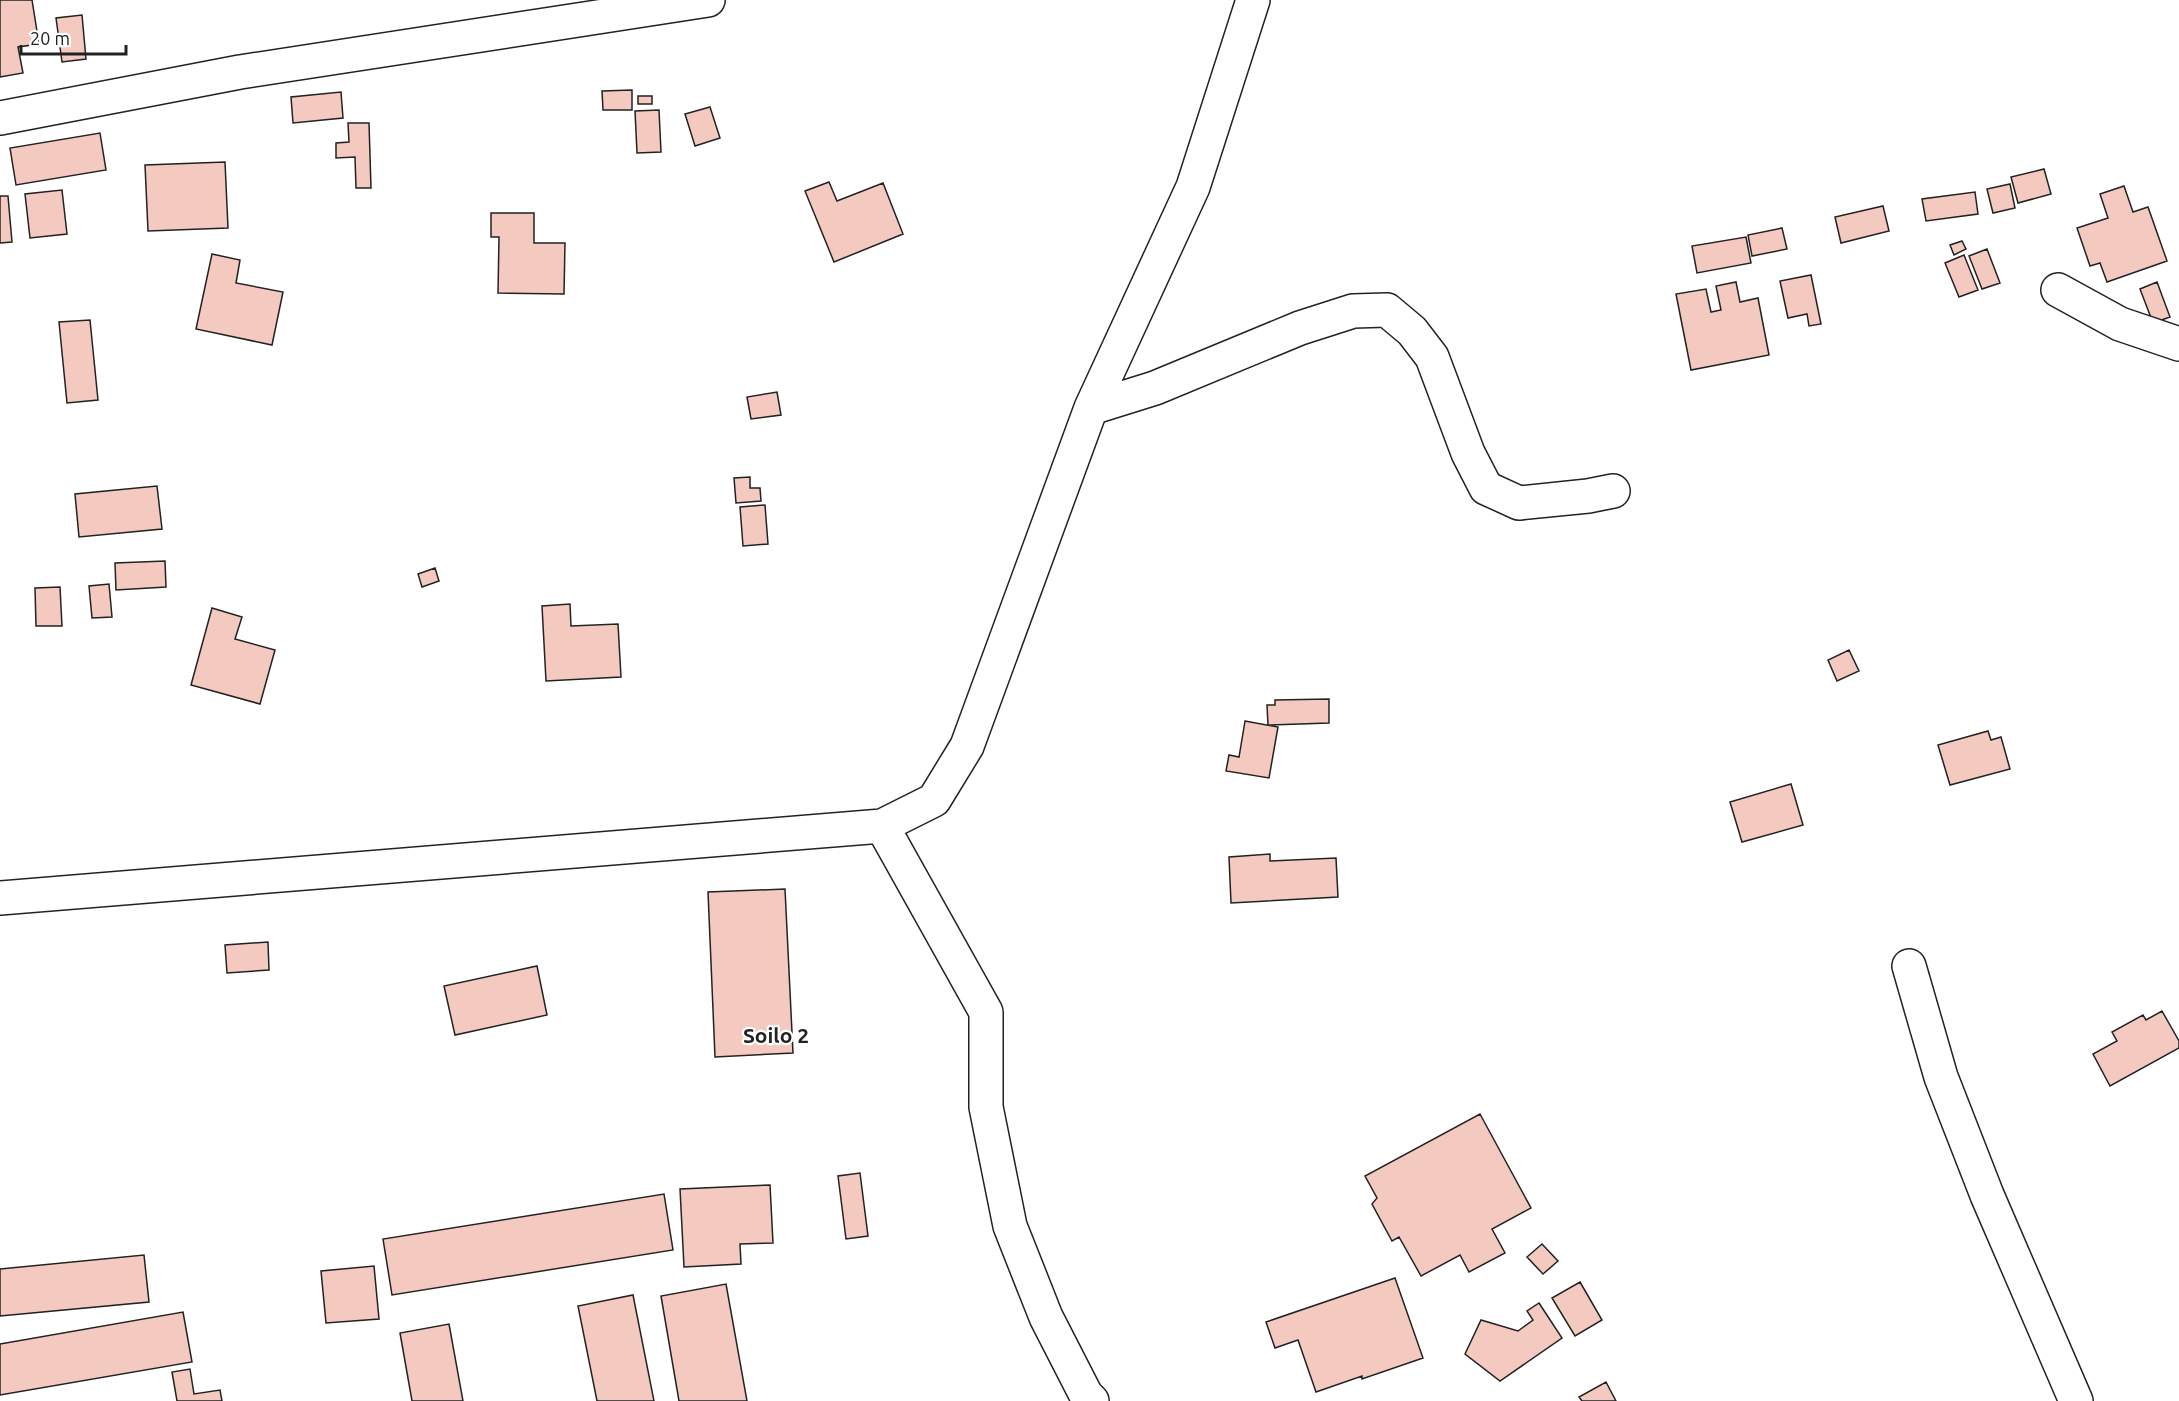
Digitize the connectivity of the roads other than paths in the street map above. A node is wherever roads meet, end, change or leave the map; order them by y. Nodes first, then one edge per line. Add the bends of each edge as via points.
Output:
1 (708, 0) edge
2 (1253, 0) edge
3 (0, 118) edge
4 (2058, 290) dead end
5 (2179, 344) edge
6 (1091, 408) junction
7 (1614, 491) dead end
8 (882, 826) junction
9 (0, 898) edge
10 (1909, 966) dead end
11 (1092, 1401) edge
12 (2076, 1401) edge

1 - 3 street via 240,72
2 - 6 street via 1193,187
4 - 5 street via 2120,324
6 - 7 street via 1155,388 1300,328 1353,311 1387,310 1412,331 1432,357 1468,453 1486,489 1519,502
6 - 8 street via 967,746 934,800
8 - 9 street
8 - 11 street via 986,1012 986,1107 1010,1226 1046,1317
10 - 12 street via 1941,1077

